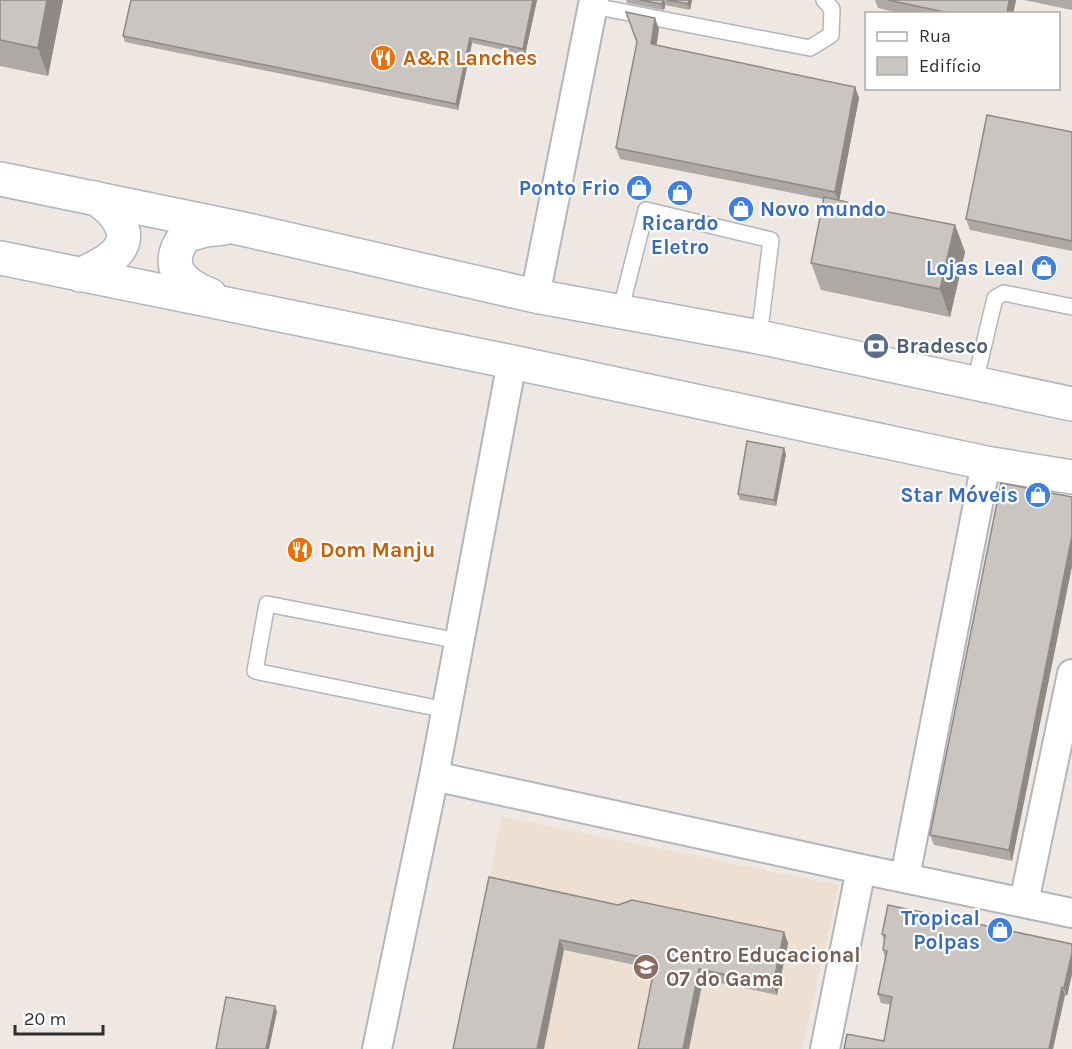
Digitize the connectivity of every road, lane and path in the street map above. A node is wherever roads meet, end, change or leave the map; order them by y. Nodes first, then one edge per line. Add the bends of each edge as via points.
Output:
1 (824, 0) edge
2 (594, 3) edge
3 (0, 179) edge
4 (95, 198) junction
5 (243, 229) junction
6 (0, 258) edge
7 (80, 275) junction
8 (535, 296) junction
9 (230, 303) junction
10 (1072, 307) edge
11 (620, 312) junction
12 (759, 338) junction
13 (512, 362) junction
14 (975, 382) junction
15 (1072, 404) edge
16 (986, 463) junction
17 (1072, 477) edge
18 (459, 641) junction
19 (1072, 674) edge
20 (446, 710) junction
21 (1066, 733) edge
22 (434, 776) junction
23 (861, 869) junction
24 (905, 877) junction
25 (1024, 902) junction
26 (1072, 913) edge
27 (377, 1049) edge
28 (825, 1049) edge

1 - 2 lane via 832,9 831,35 810,48
2 - 8 street
3 - 4 main road
4 - 5 main road
4 - 7 main road via 118,219 124,231 123,242 110,259
5 - 8 main road
5 - 9 main road via 193,232 185,236 175,254 177,273 186,283
6 - 7 main road
7 - 9 main road
8 - 11 main road
9 - 13 main road
10 - 14 lane via 1004,293 995,298
11 - 12 main road
11 - 12 lane via 646,210 771,240
12 - 14 main road
13 - 16 main road
13 - 18 street
14 - 15 main road
16 - 17 main road
16 - 24 street
18 - 20 street
18 - 20 lane via 267,604 261,634 255,671
19 - 21 street
20 - 22 street
21 - 25 street
22 - 23 street
22 - 27 street
23 - 24 street
23 - 28 street
24 - 25 street
25 - 26 street

